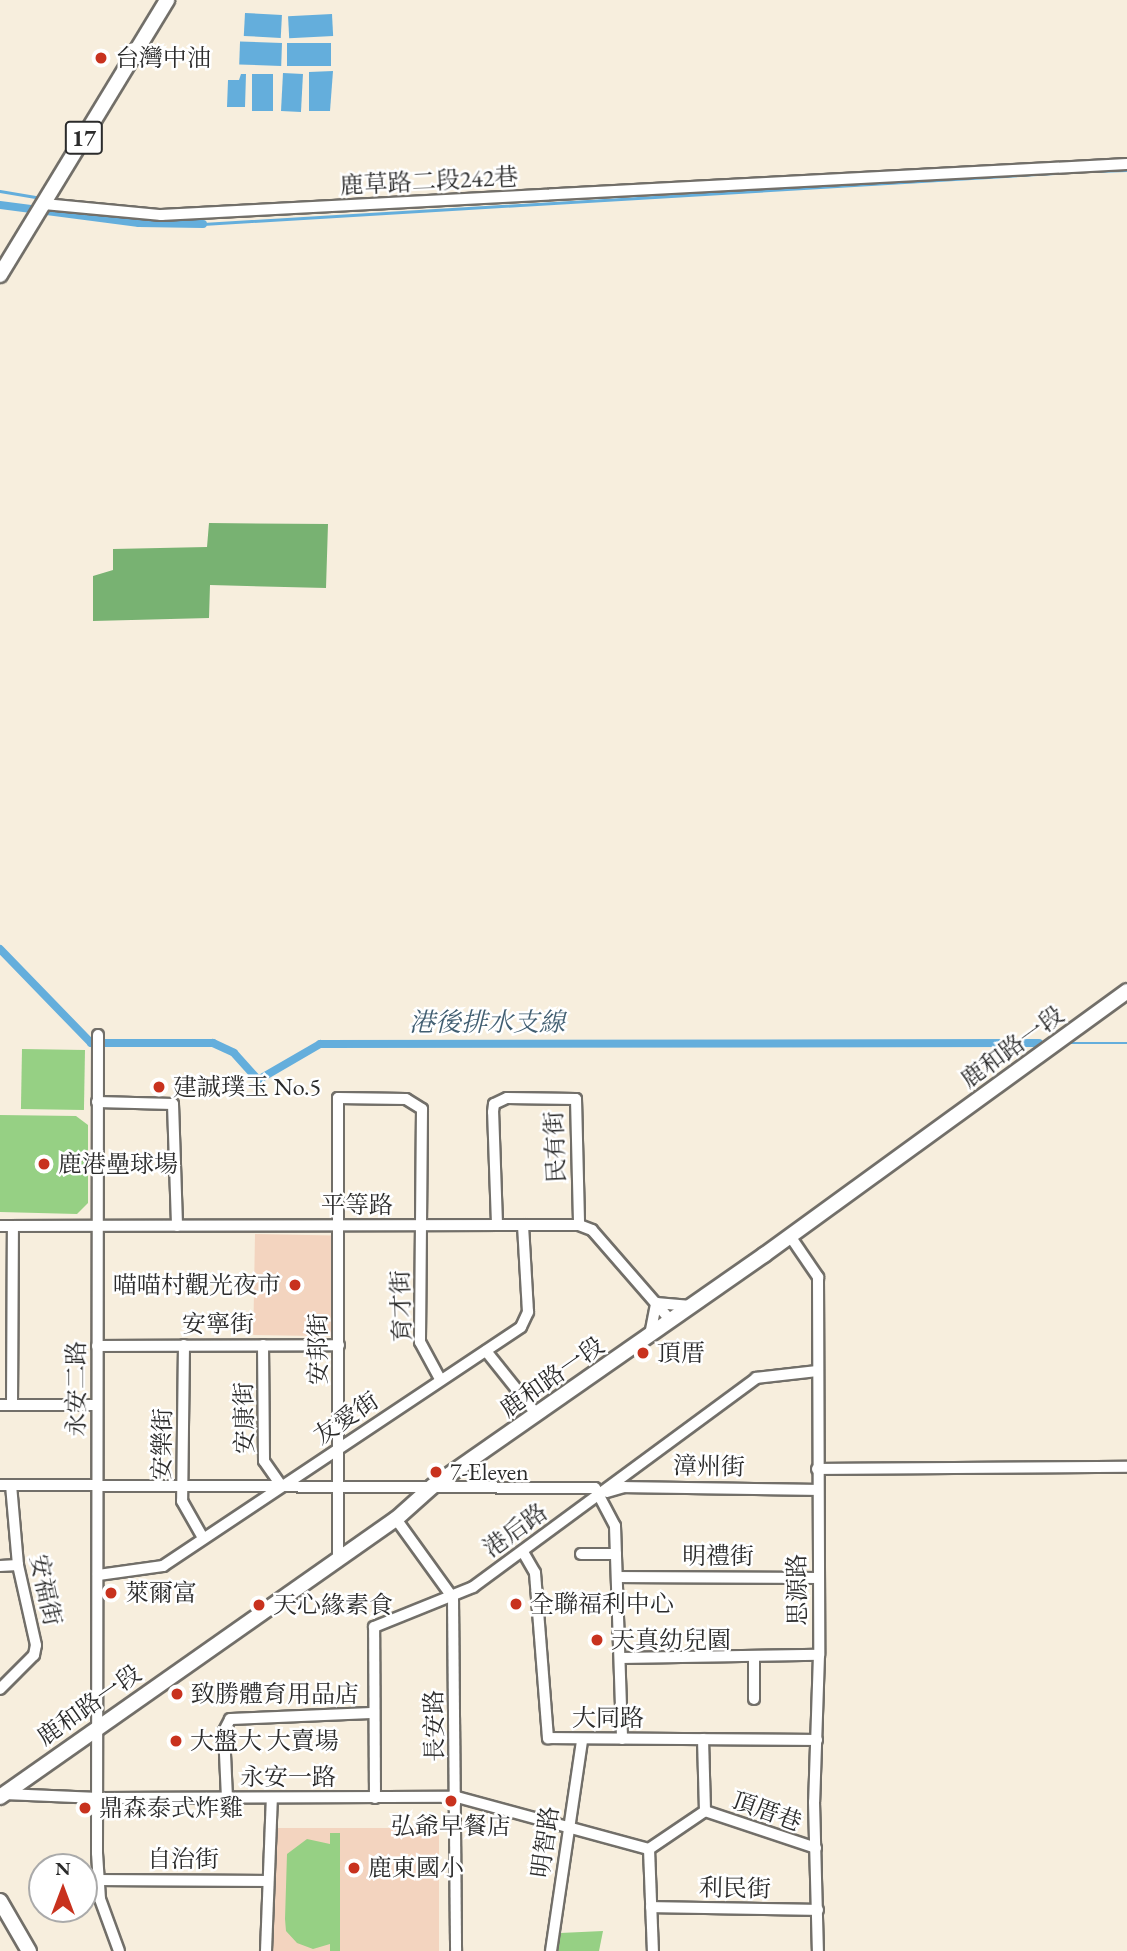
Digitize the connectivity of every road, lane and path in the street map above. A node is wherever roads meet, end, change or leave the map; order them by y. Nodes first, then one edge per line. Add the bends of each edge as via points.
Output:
1 (159, 0) edge
2 (167, 0) edge
3 (1127, 164) edge
4 (44, 204) junction
5 (0, 258) edge
6 (0, 275) edge
7 (1127, 991) edge
8 (98, 1035) dead end
9 (97, 1102) junction
10 (497, 1224) junction
11 (523, 1225) junction
12 (579, 1225) junction
13 (0, 1226) edge
14 (13, 1226) junction
15 (97, 1226) junction
16 (177, 1226) junction
17 (339, 1226) junction
18 (421, 1226) junction
19 (790, 1236) junction
20 (656, 1303) junction
21 (691, 1306) junction
22 (671, 1321) junction
23 (650, 1335) junction
24 (184, 1345) junction
25 (263, 1345) junction
26 (339, 1345) junction
27 (97, 1346) junction
28 (486, 1351) junction
29 (817, 1371) junction
30 (440, 1379) junction
31 (6, 1405) edge
32 (97, 1405) junction
33 (537, 1415) junction
34 (338, 1449) junction
35 (1127, 1467) edge
36 (817, 1469) junction
37 (97, 1484) junction
38 (6, 1485) edge
39 (182, 1485) junction
40 (281, 1485) junction
41 (338, 1486) junction
42 (433, 1486) junction
43 (817, 1490) junction
44 (601, 1494) junction
45 (396, 1519) junction
46 (203, 1538) junction
47 (523, 1552) junction
48 (581, 1554) dead end
49 (616, 1554) junction
50 (338, 1556) junction
51 (18, 1564) junction
52 (0, 1566) edge
53 (97, 1576) junction
54 (617, 1577) junction
55 (818, 1578) junction
56 (453, 1598) junction
57 (819, 1655) junction
58 (754, 1656) junction
59 (620, 1658) junction
60 (0, 1689) edge
61 (754, 1699) dead end
62 (372, 1713) junction
63 (98, 1726) junction
64 (622, 1739) junction
65 (703, 1739) junction
66 (582, 1740) junction
67 (817, 1740) junction
68 (2, 1796) edge
69 (457, 1797) junction
70 (99, 1798) junction
71 (227, 1798) junction
72 (271, 1798) junction
73 (374, 1798) junction
74 (705, 1811) junction
75 (569, 1826) junction
76 (816, 1848) junction
77 (649, 1849) junction
78 (98, 1880) junction
79 (268, 1881) junction
80 (0, 1900) edge
81 (651, 1907) junction
82 (818, 1910) junction
83 (29, 1951) edge
84 (119, 1951) edge
85 (266, 1951) edge
86 (456, 1951) edge
87 (551, 1951) edge
88 (653, 1951) edge
89 (818, 1951) edge

1 - 5 main road, 17
2 - 4 main road, 17
3 - 4 street, 鹿草路二段242巷 via 161,215
4 - 6 main road, 17
7 - 19 main road, 鹿和路一段
8 - 9 street, 永安二路
9 - 15 street, 永安二路
9 - 16 street via 173,1104
10 - 11 street, 平等路
10 - 12 street, 民有街 via 493,1112 494,1104 507,1098 576,1099
10 - 18 street, 平等路
11 - 12 street, 平等路
11 - 28 street, 友愛街 via 527,1319
12 - 20 street via 592,1230
13 - 14 street, 平等路
14 - 15 street, 平等路
14 - 31 street
15 - 16 street, 平等路
15 - 27 street, 永安二路
16 - 17 street, 平等路
17 - 18 street, 平等路
17 - 18 street, 安邦街 via 338,1098 406,1099 419,1105
17 - 26 street, 安邦街
18 - 30 street, 育才街 via 420,1342
19 - 21 main road, 鹿和路一段
19 - 29 street, 思源路 via 818,1277
20 - 21 street
20 - 22 street
20 - 23 street
21 - 22 main road, 鹿和路一段
22 - 23 main road, 鹿和路一段
23 - 33 main road, 鹿和路一段
24 - 25 street, 安寧街
24 - 27 street, 安寧街
24 - 39 street, 安樂街
25 - 26 street, 安寧街
25 - 40 street, 安康街 via 264,1461
26 - 34 street, 安邦街
27 - 32 street, 永安二路
28 - 30 street, 友愛街
28 - 33 street
29 - 36 street, 思源路
29 - 44 street, 港后路 via 756,1378
30 - 34 street, 友愛街
31 - 32 street
32 - 37 street, 永安二路
33 - 42 main road, 鹿和路一段
34 - 40 street, 友愛街
34 - 41 street, 安邦街
35 - 36 street
36 - 43 street, 思源路
37 - 38 street
37 - 39 street
37 - 53 street, 永安二路
38 - 51 street, 安福街
39 - 40 street
39 - 46 street, 安樂街 via 185,1512
40 - 41 street
40 - 46 street, 友愛街
41 - 42 street
41 - 50 street, 安邦街
42 - 44 street via 583,1485
42 - 45 main road, 鹿和路一段
43 - 44 street, 漳州街 via 624,1487
43 - 55 street, 思源路
44 - 47 street, 港后路
44 - 49 street via 615,1526
45 - 50 main road, 鹿和路一段
45 - 56 street
46 - 53 street, 友愛街 via 151,1570
47 - 56 street, 港后路
47 - 66 street, 大同路 via 535,1573 545,1731 548,1738
48 - 49 street
49 - 54 street
50 - 63 main road, 鹿和路一段
51 - 52 street
51 - 60 street, 安福街 via 36,1645 34,1655
53 - 63 street, 永安二路
54 - 55 street, 明禮街
54 - 59 street
55 - 57 street, 思源路
56 - 62 street, 港后路 via 374,1627
56 - 69 street, 長安路
57 - 58 street
57 - 67 street, 思源路
58 - 59 street
58 - 61 street
59 - 64 street
62 - 71 street via 230,1720 224,1731
62 - 73 street, 港后路
63 - 68 main road, 鹿和路一段
63 - 70 street, 永安二路
64 - 65 street, 大同路
64 - 66 street, 大同路
65 - 67 street, 大同路
65 - 74 street
66 - 75 street, 明智路
67 - 76 street, 思源路
68 - 70 street, 永安一路
69 - 73 street, 永安一路
69 - 75 street, 永安一路
69 - 86 street, 長安路
70 - 71 street, 永安一路
70 - 78 street, 永安二路
71 - 72 street, 永安一路
72 - 73 street, 永安一路
72 - 79 street
74 - 76 street, 頂厝巷
74 - 77 street
75 - 77 street, 永安一路
75 - 87 street, 明智路
76 - 82 street, 思源路
77 - 81 street
78 - 79 street, 自治街
78 - 84 street, 永安二路
79 - 85 street
80 - 83 main road
81 - 82 street, 利民街
81 - 88 street
82 - 89 street, 思源路

